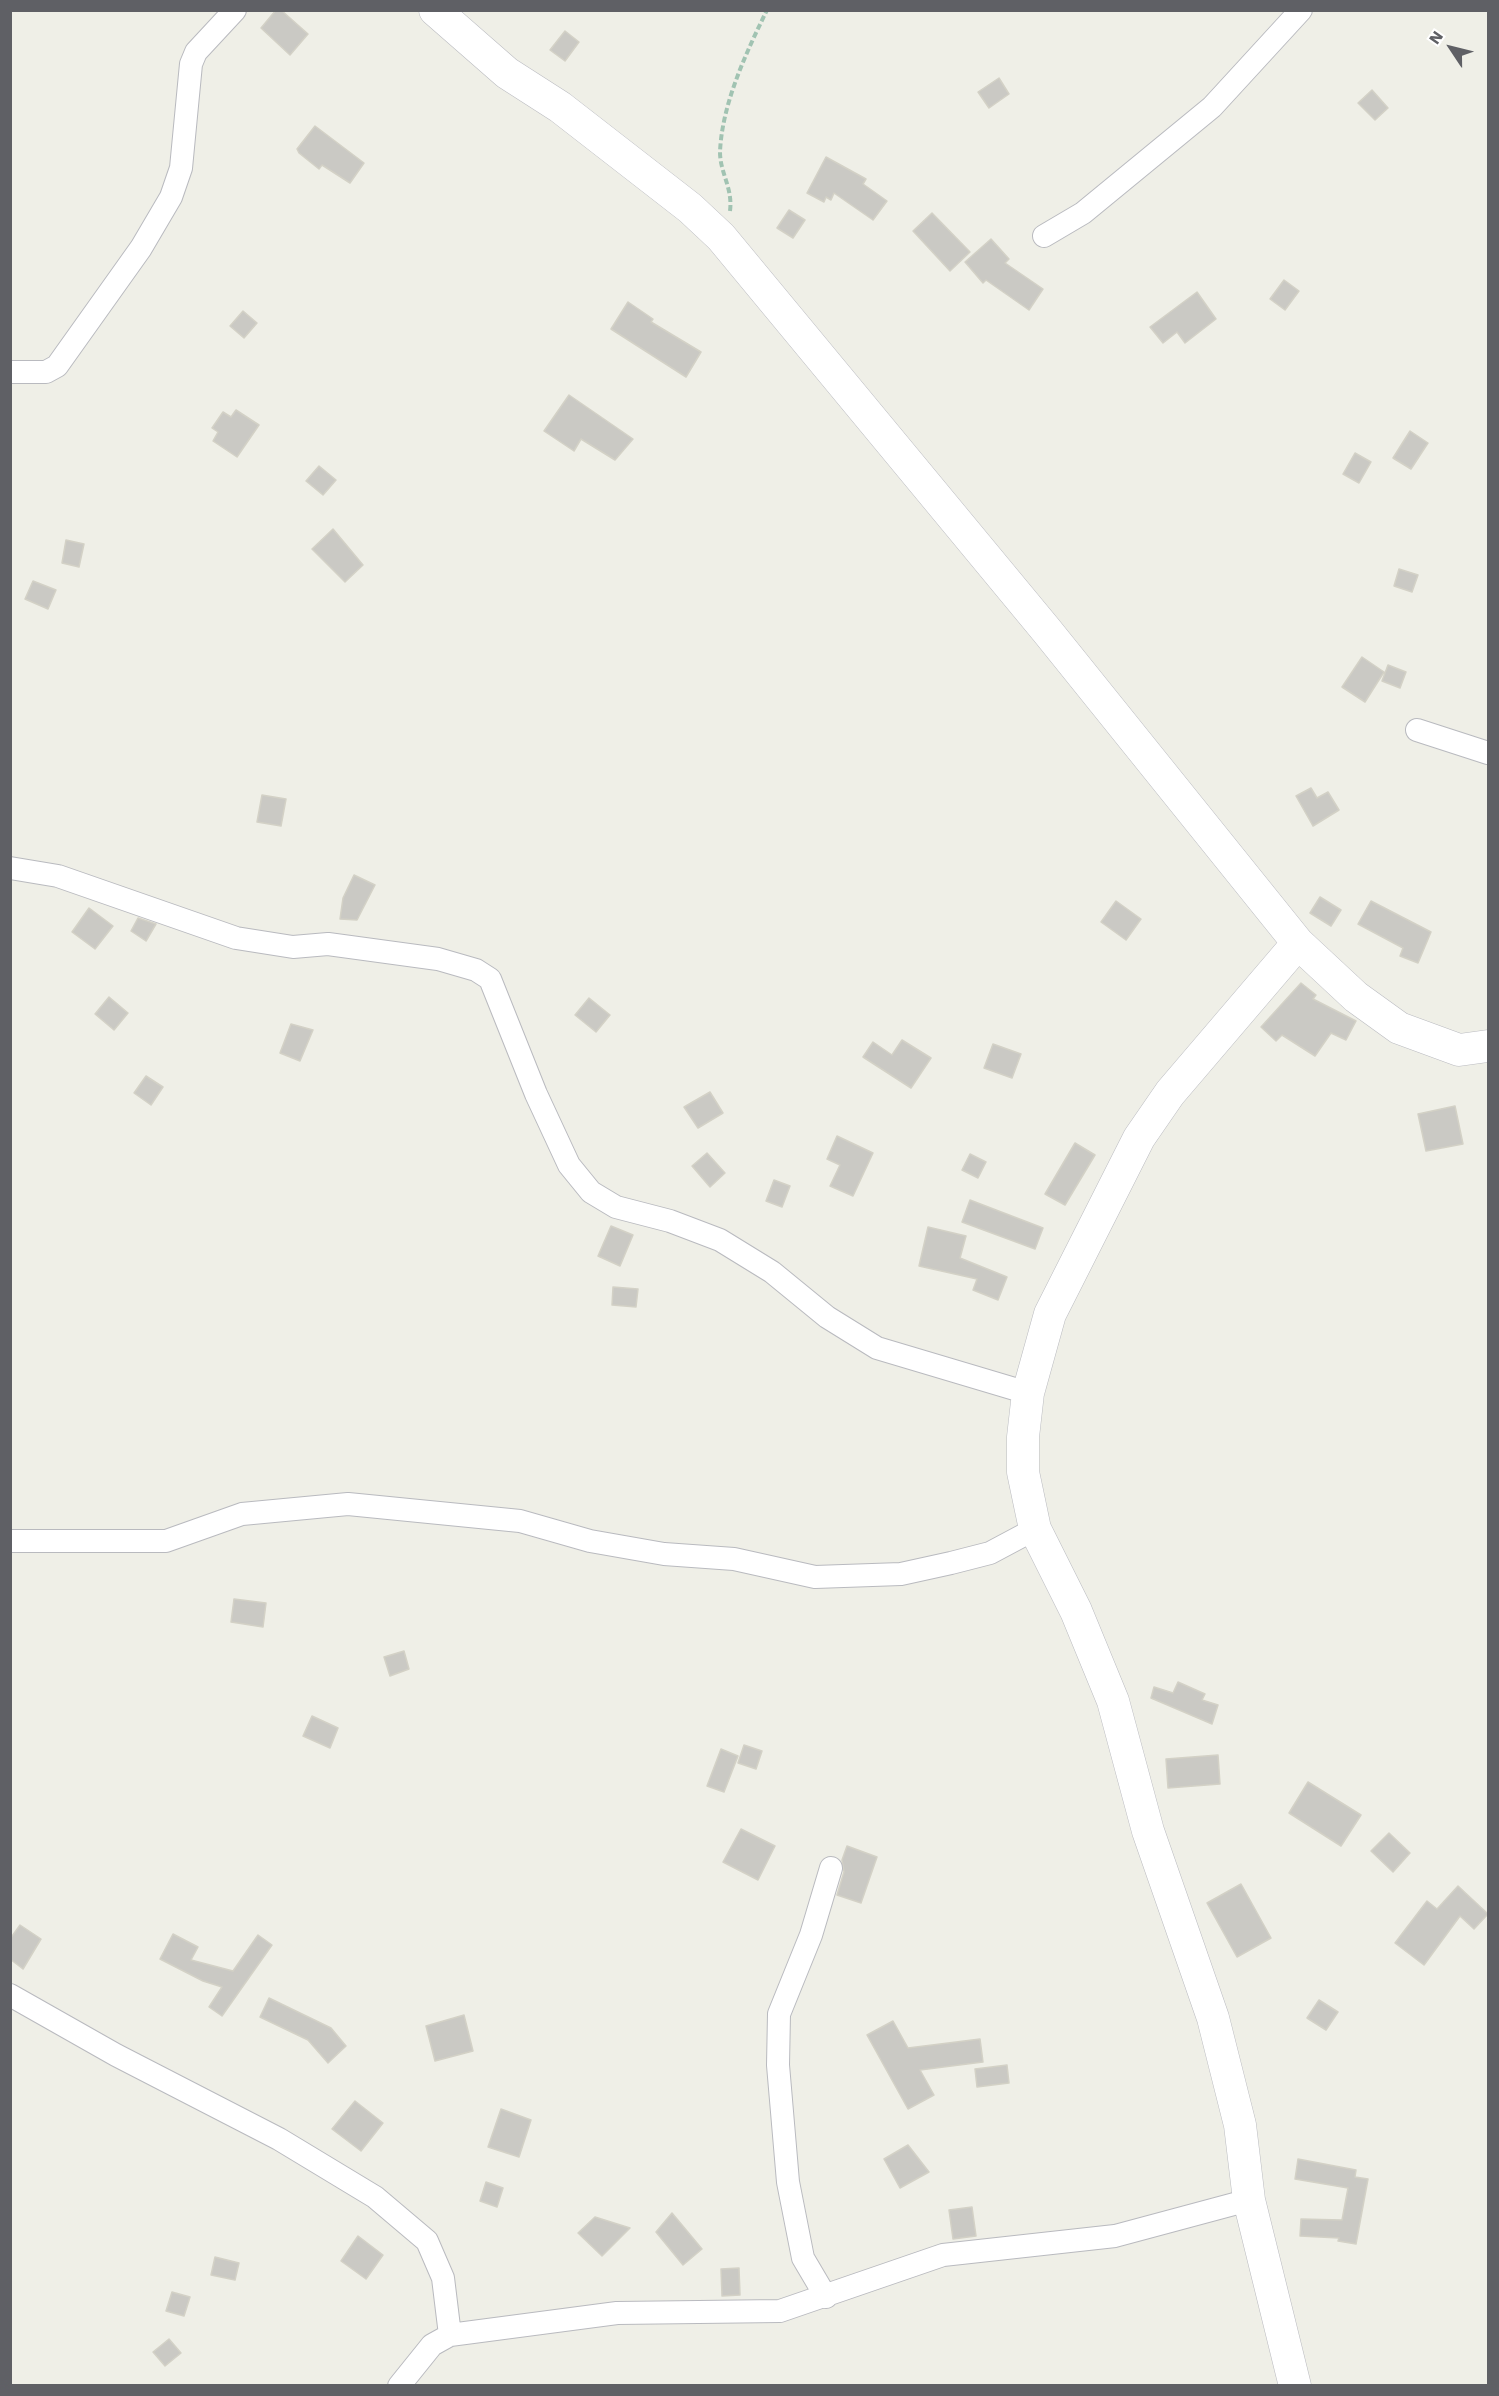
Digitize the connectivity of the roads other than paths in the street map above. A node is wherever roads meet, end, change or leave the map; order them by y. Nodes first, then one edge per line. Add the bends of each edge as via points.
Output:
1 (235, 10) edge
2 (435, 10) edge
3 (1301, 10) edge
4 (1044, 236) dead end
5 (10, 372) edge
6 (1418, 730) dead end
7 (1488, 753) edge
8 (10, 868) edge
9 (1298, 943) junction
10 (1488, 1046) edge
11 (1028, 1393) junction
12 (1035, 1529) junction
13 (10, 1541) edge
14 (831, 1868) dead end
15 (10, 1995) edge
16 (1249, 2200) junction
17 (826, 2297) junction
18 (450, 2335) junction
19 (399, 2385) edge
20 (1295, 2385) edge

1 - 5 street via 193,58 182,168 171,197 141,248 57,366 46,372
2 - 9 street via 507,73 560,107 690,208 721,237 1047,631
3 - 4 street via 1212,107 1083,213
6 - 7 street
8 - 11 street via 58,876 236,938 292,947 328,944 438,959 476,970 490,979 568,1165 591,1192 616,1207 720,1240 772,1272 826,1317 878,1348
9 - 10 street via 1356,997 1400,1028 1459,1050
9 - 11 street via 1170,1093 1139,1137 1050,1314
11 - 12 street via 1023,1472
12 - 13 street via 990,1553 901,1574 815,1577 734,1559 664,1554 590,1541 520,1521 348,1504 242,1514 166,1540
12 - 16 street via 1076,1611 1113,1701 1148,1831 1213,2018 1240,2125
14 - 17 street via 779,2014 778,2065 788,2182 803,2258
15 - 18 street via 279,2139 375,2197 427,2241 443,2278
16 - 17 street via 1115,2236 943,2255
16 - 20 street
17 - 18 street via 780,2312 617,2313
18 - 19 street via 432,2345

